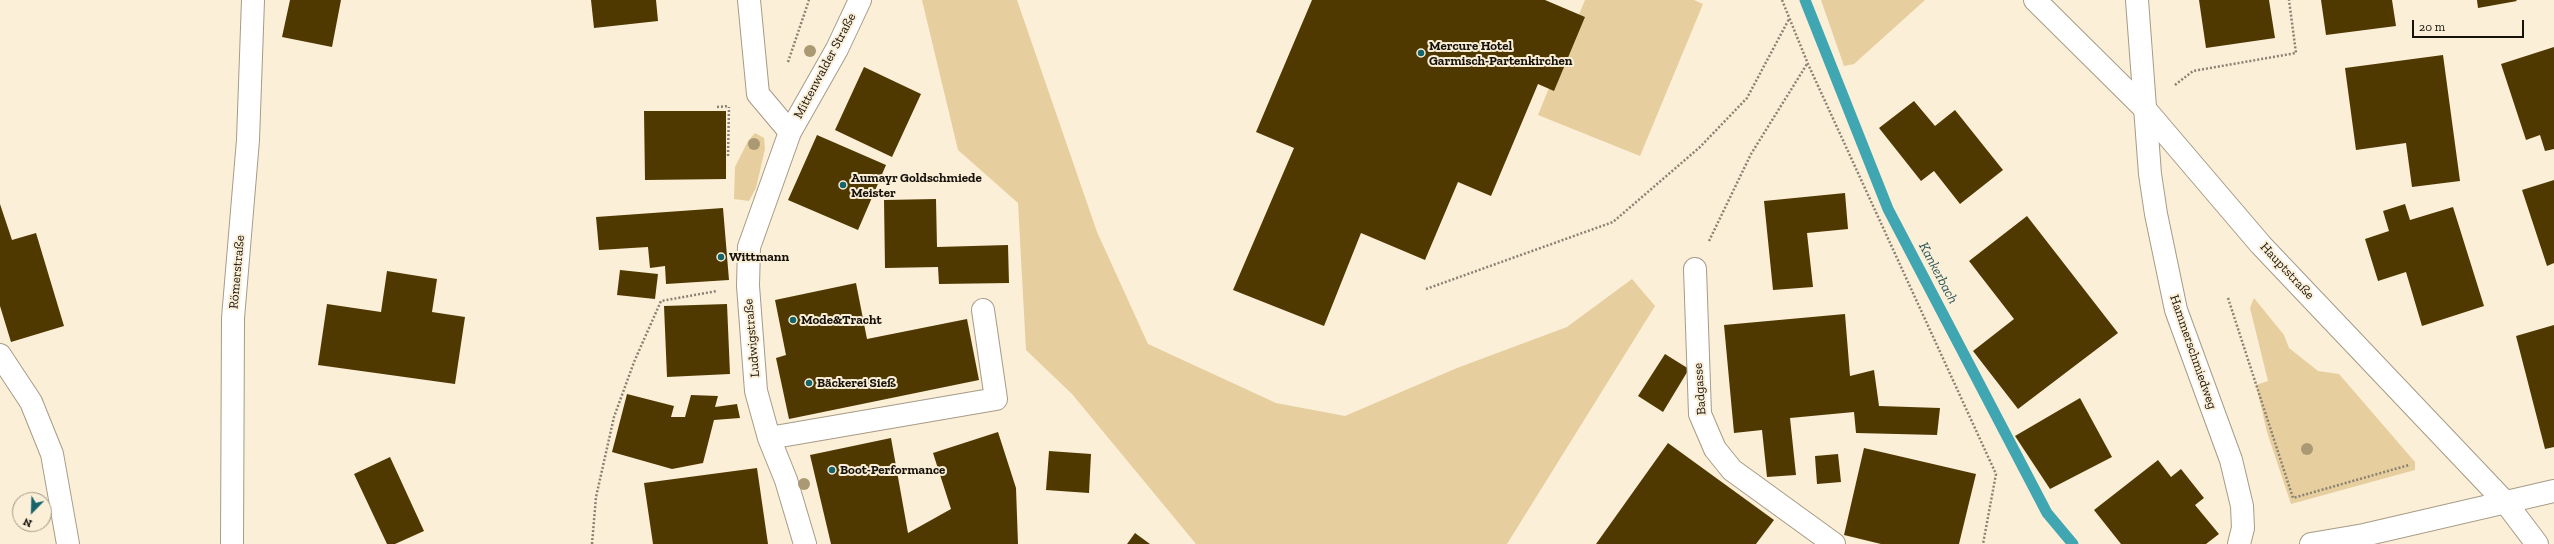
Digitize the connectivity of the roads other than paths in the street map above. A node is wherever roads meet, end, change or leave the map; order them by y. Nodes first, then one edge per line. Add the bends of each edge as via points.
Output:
1 (252, 0) edge
2 (749, 0) edge
3 (860, 0) edge
4 (2035, 0) edge
5 (2137, 0) edge
6 (2145, 109) junction
7 (790, 132) junction
8 (1695, 270) road end
9 (983, 310) dead end
10 (0, 355) edge
11 (768, 438) junction
12 (2554, 491) edge
13 (2506, 503) junction
14 (1832, 543) edge
15 (68, 544) edge
16 (232, 544) edge
17 (805, 544) edge
18 (2239, 544) edge
19 (2311, 544) edge
20 (2537, 544) edge

1 - 16 street, Römerstraße via 248,140 233,318
2 - 7 street via 758,94
3 - 7 street, Mittenwalder Straße via 837,49
4 - 6 street, Hauptstraße
5 - 6 street, Hammerschmiedweg
6 - 13 street, Hauptstraße via 2261,245
6 - 18 street, Hammerschmiedweg via 2156,214 2174,303 2231,460 2242,506 2243,528
7 - 11 street, Ludwigstraße via 749,247 748,286 756,391
8 - 14 street, Badgasse via 1700,414 1715,449 1732,470
9 - 11 street via 996,399
10 - 15 street via 31,402 52,454
11 - 17 street, Ludwigstraße via 786,480
12 - 13 street
13 - 19 street via 2364,535
13 - 20 street, Hauptstraße

